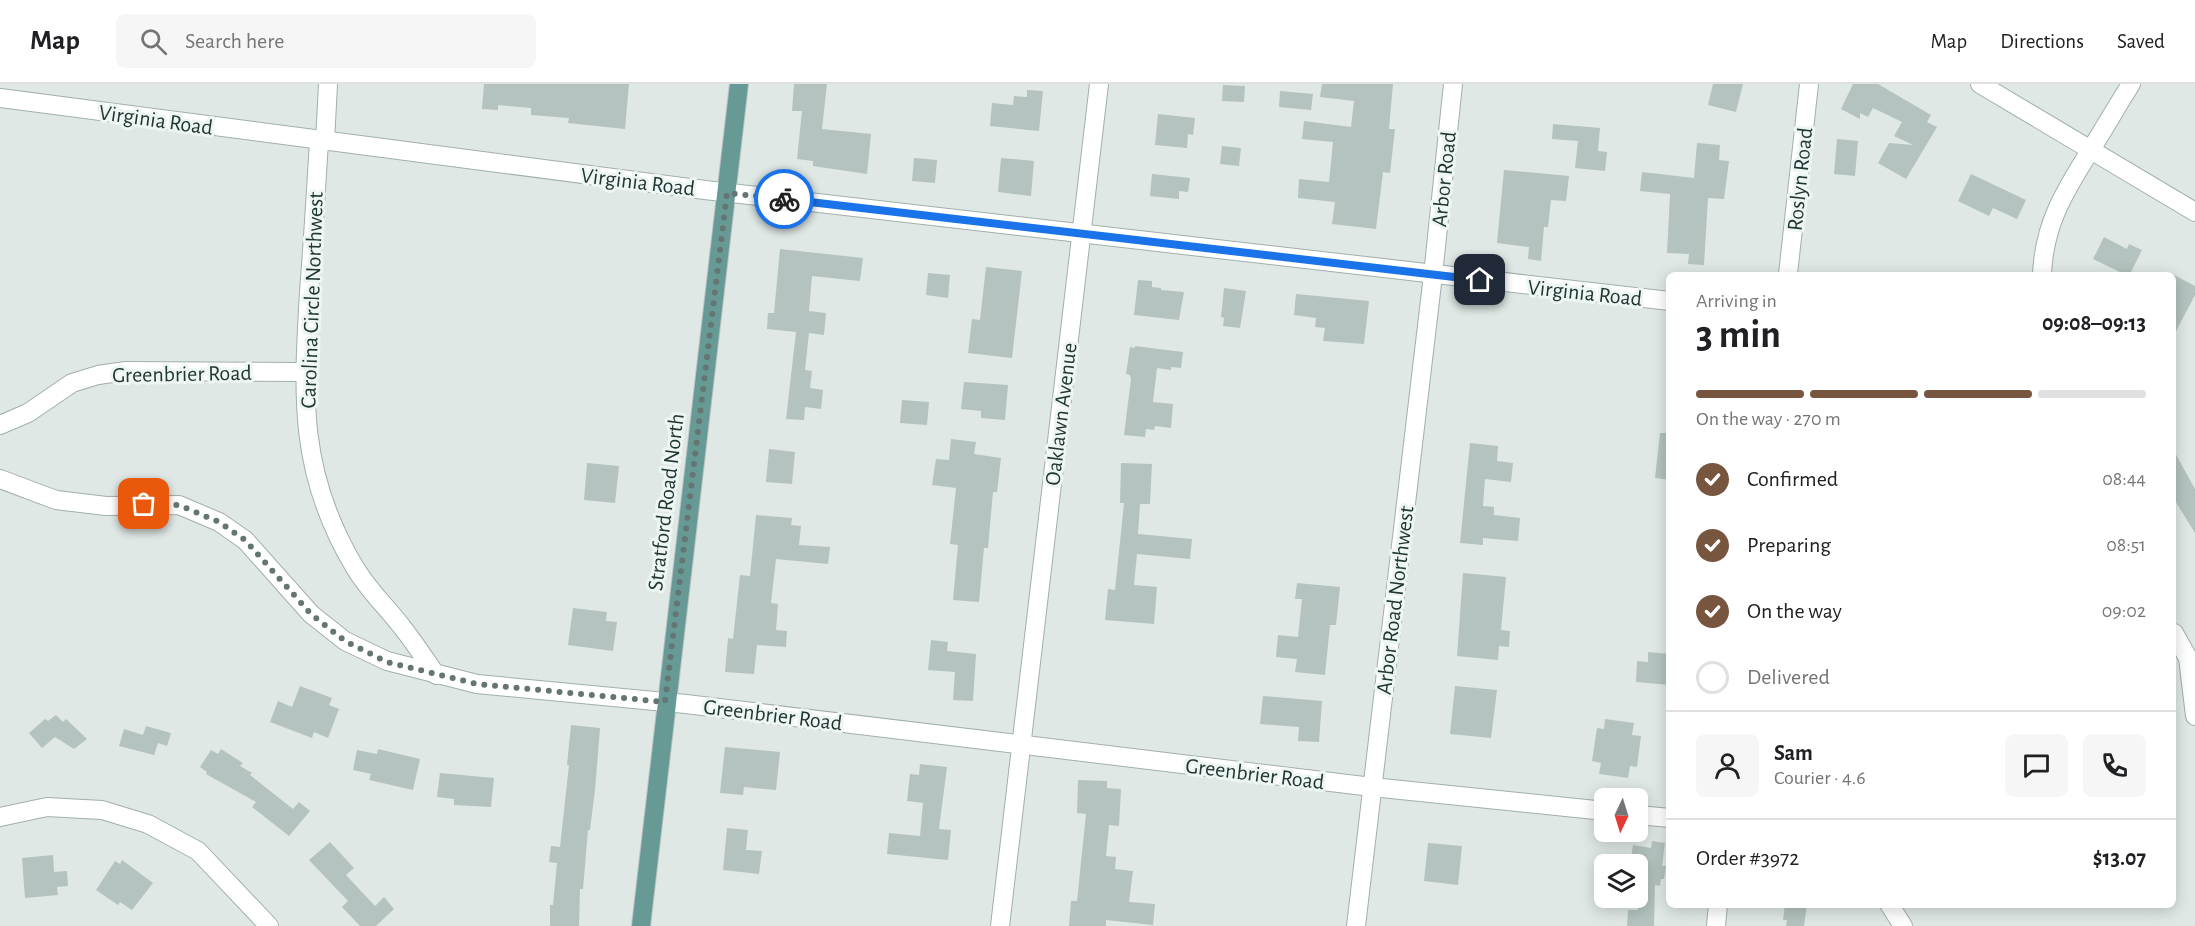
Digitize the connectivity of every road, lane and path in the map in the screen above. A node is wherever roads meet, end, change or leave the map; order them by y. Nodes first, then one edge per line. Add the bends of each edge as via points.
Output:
1 (328, 84) edge
2 (739, 84) edge
3 (1099, 84) edge
4 (1453, 84) edge
5 (1809, 84) edge
6 (1980, 84) edge
7 (2131, 84) edge
8 (0, 98) edge
9 (322, 142) junction
10 (2091, 150) junction
11 (727, 193) junction
12 (2195, 213) edge
13 (1082, 234) junction
14 (1788, 272) edge
15 (2042, 272) edge
16 (1433, 275) junction
17 (1666, 301) edge
18 (304, 372) junction
19 (0, 425) edge
20 (0, 479) edge
21 (2176, 636) edge
22 (2192, 658) edge
23 (436, 675) junction
24 (665, 702) junction
25 (2195, 716) edge
26 (1021, 743) junction
27 (1372, 787) junction
28 (1594, 810) edge
29 (1648, 816) edge
30 (0, 817) edge
31 (1666, 818) edge
32 (1718, 908) edge
33 (1892, 908) edge
34 (269, 926) edge
35 (641, 926) edge
36 (1000, 926) edge
37 (1356, 926) edge
38 (1716, 926) edge
39 (1903, 926) edge

1 - 9 street, Carolina Circle Northwest
2 - 11 main road, Stratford Road North
3 - 13 street, Oaklawn Avenue
4 - 16 street, Arbor Road
5 - 14 street, Roslyn Road
6 - 10 street
7 - 10 street
8 - 9 street, Virginia Road
9 - 11 street, Virginia Road
9 - 18 street, Carolina Circle Northwest
10 - 12 street
10 - 15 street via 2055,211
11 - 13 street, Virginia Road
11 - 24 main road, Stratford Road North
13 - 16 street, Virginia Road
13 - 26 street, Oaklawn Avenue
16 - 17 street, Virginia Road
16 - 27 street, Arbor Road Northwest
18 - 19 street, Greenbrier Road via 126,370 72,383 28,413
18 - 23 street, Carolina Circle Northwest via 308,438 317,483 334,525 354,566
20 - 23 street, Greenbrier Road via 56,500 106,506 179,505 219,522 245,540 311,614 345,641 387,662
21 - 22 street
22 - 25 street
23 - 24 street, Greenbrier Road via 477,684
24 - 26 street, Greenbrier Road
24 - 35 main road, Stratford Road North
26 - 27 street, Greenbrier Road
26 - 36 street, Oaklawn Avenue
27 - 28 street, Greenbrier Road
27 - 37 street, Arbor Road Northwest
29 - 31 street
30 - 34 street via 47,807 102,810 148,824 198,851
32 - 38 street
33 - 39 street

